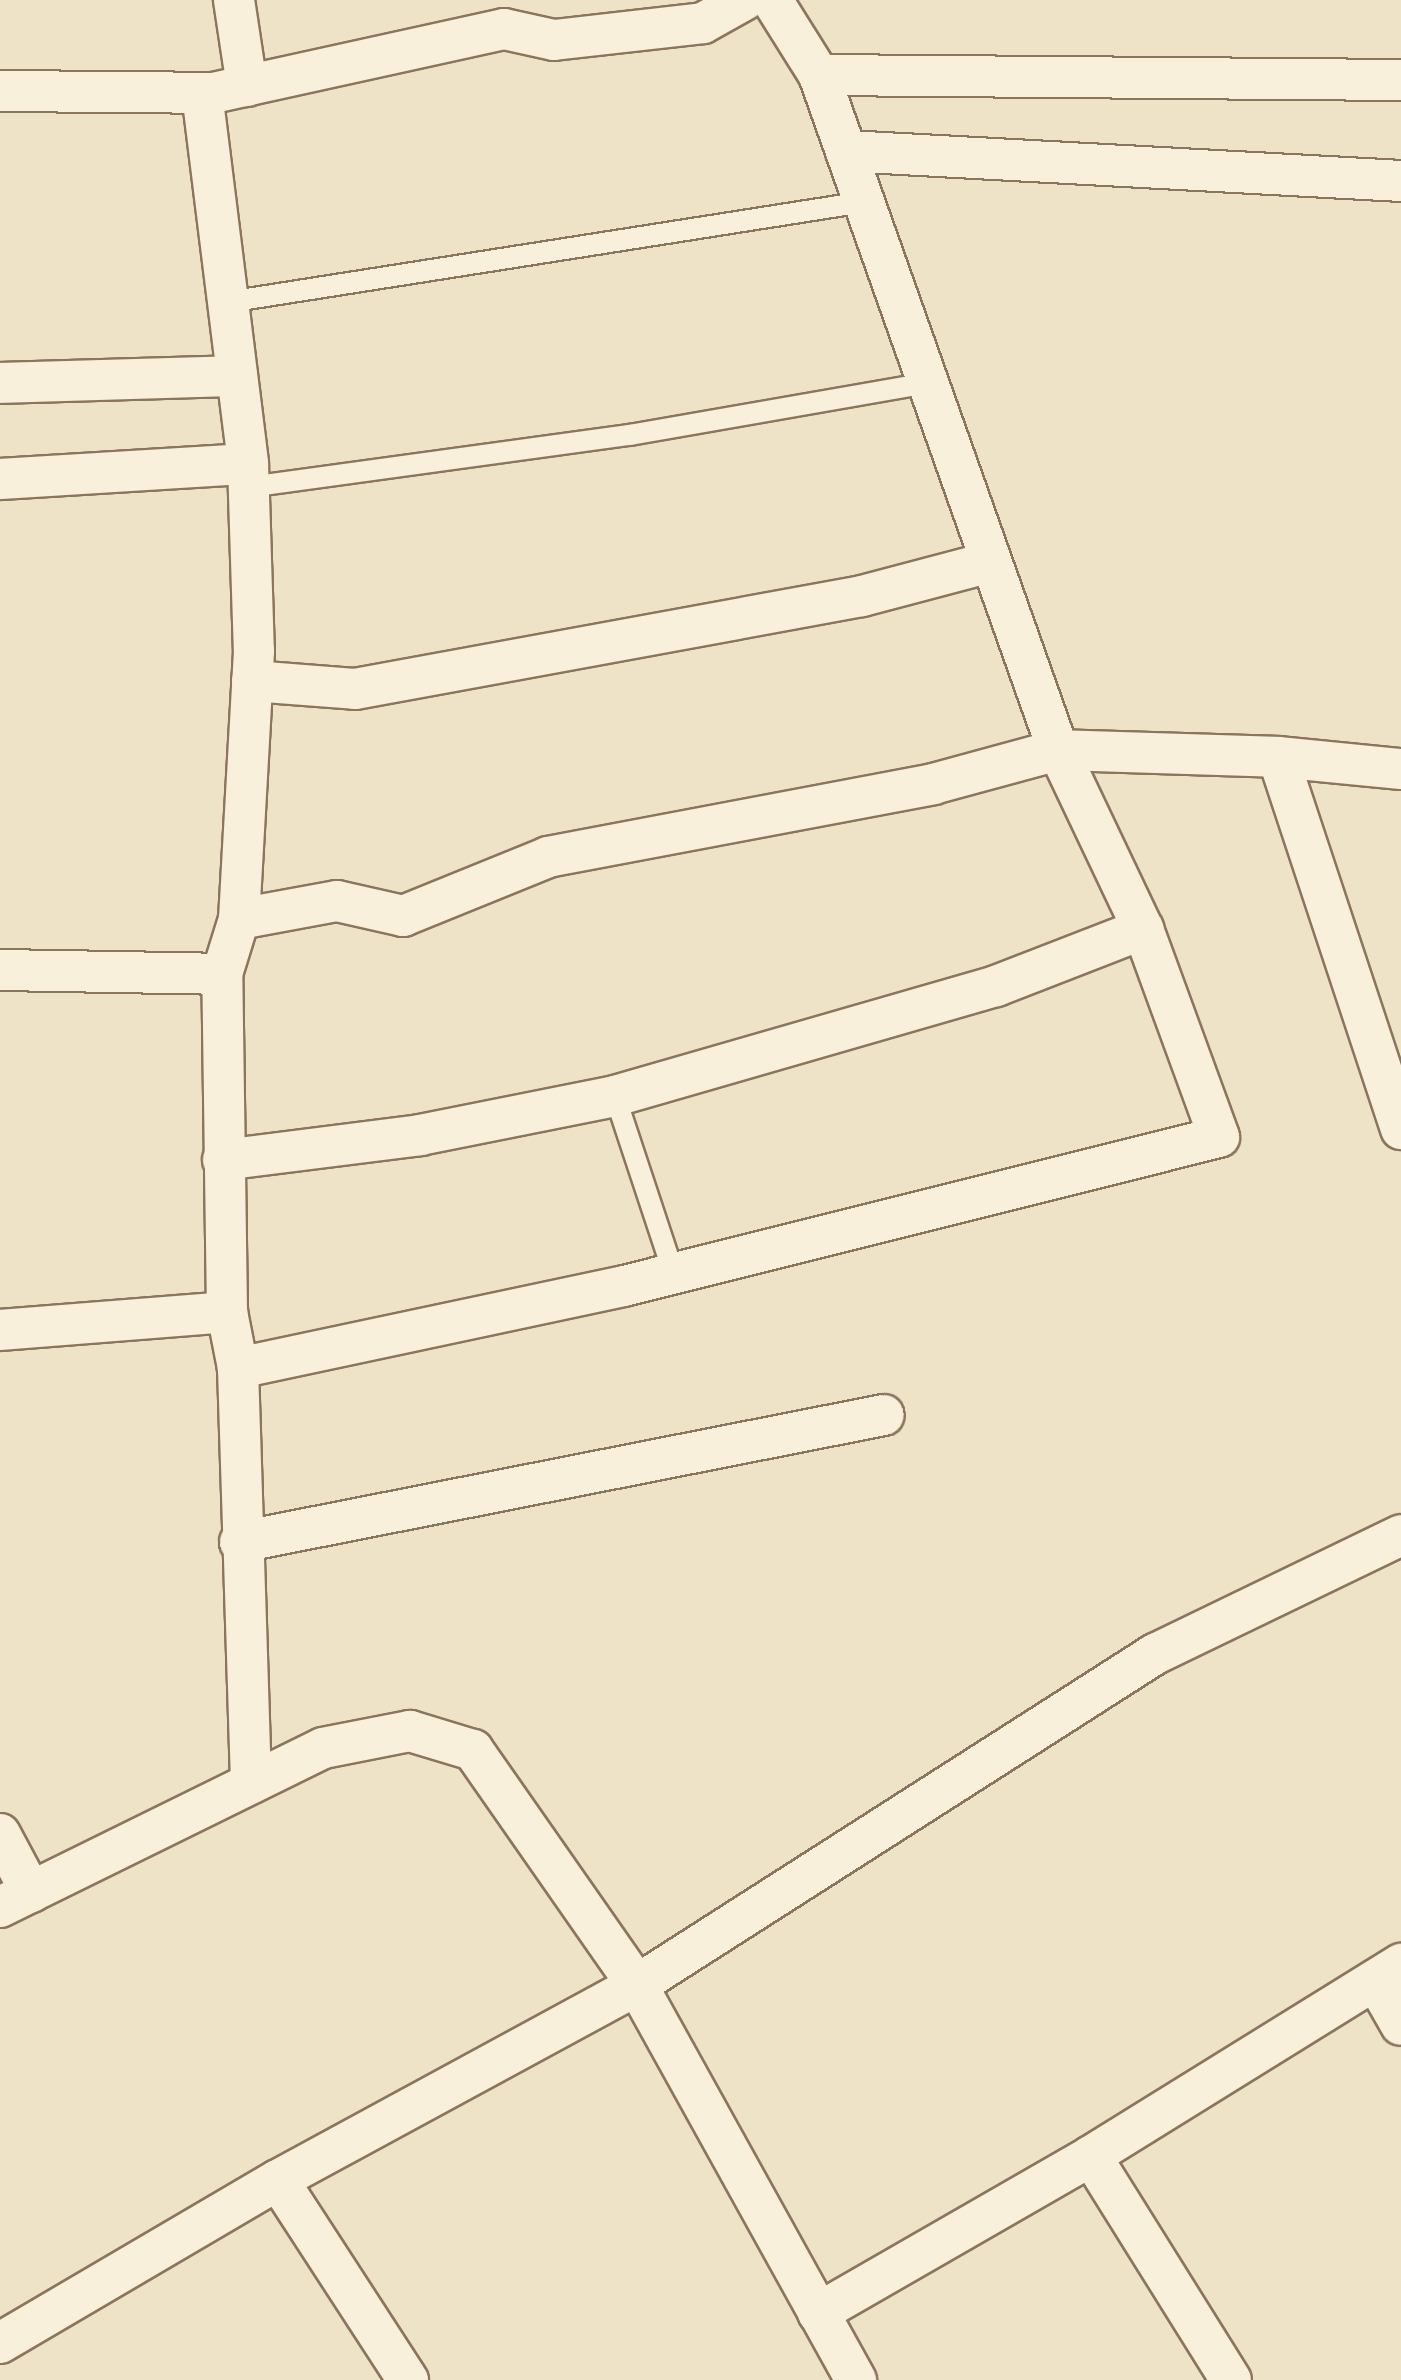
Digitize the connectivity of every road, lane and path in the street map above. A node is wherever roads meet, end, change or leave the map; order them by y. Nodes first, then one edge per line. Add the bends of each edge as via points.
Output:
1 (234, 0) edge
2 (744, 0) edge
3 (772, 0) edge
4 (819, 75) junction
5 (1401, 80) edge
6 (247, 86) junction
7 (0, 91) edge
8 (202, 93) junction
9 (846, 151) junction
10 (1401, 181) edge
11 (864, 202) junction
12 (228, 302) junction
13 (237, 376) junction
14 (0, 383) edge
15 (928, 383) junction
16 (248, 476) junction
17 (0, 479) edge
18 (992, 562) junction
19 (252, 681) junction
20 (1058, 750) junction
21 (1278, 756) junction
22 (1401, 769) edge
23 (239, 918) junction
24 (1143, 929) junction
25 (0, 970) edge
26 (222, 974) junction
27 (615, 1096) junction
28 (1401, 1129) edge
29 (224, 1160) junction
30 (674, 1274) junction
31 (227, 1312) junction
32 (0, 1330) edge
33 (238, 1368) junction
34 (884, 1416) dead end
35 (1401, 1535) edge
36 (240, 1542) junction
37 (251, 1783) junction
38 (0, 1834) edge
39 (15, 1900) edge
40 (1389, 1974) edge
41 (637, 1986) junction
42 (1401, 2024) edge
43 (1092, 2156) junction
44 (278, 2180) junction
45 (818, 2312) junction
46 (0, 2343) edge
47 (408, 2380) edge
48 (856, 2380) edge
49 (1231, 2380) edge

1 - 6 street
2 - 6 street via 703,23 554,40 504,29
3 - 4 street
4 - 5 street
4 - 9 street
6 - 8 street
7 - 8 street
8 - 12 street
9 - 10 street
9 - 11 street
11 - 12 lane
11 - 15 street
12 - 13 street
13 - 14 street
13 - 16 street
15 - 16 lane via 630,435
15 - 18 street
16 - 17 street
16 - 19 street
18 - 19 street via 862,596 355,690
18 - 20 street
19 - 23 street
20 - 21 street
20 - 23 street via 933,784 548,857 403,916 337,901
20 - 24 street
21 - 22 street
21 - 28 street
23 - 26 street
24 - 27 street via 996,986
24 - 30 street via 1219,1137
25 - 26 street
26 - 29 street
27 - 29 street via 420,1136
27 - 30 lane
29 - 31 street
30 - 33 street
31 - 32 street
31 - 33 street
33 - 36 street
34 - 36 street
35 - 41 street via 1155,1654
36 - 37 street
37 - 39 street
37 - 41 street via 323,1748 410,1731 473,1750
38 - 39 street
40 - 42 street
40 - 43 street
41 - 44 street
41 - 45 street
43 - 45 street
43 - 49 street
44 - 46 street
44 - 47 street
45 - 48 street

